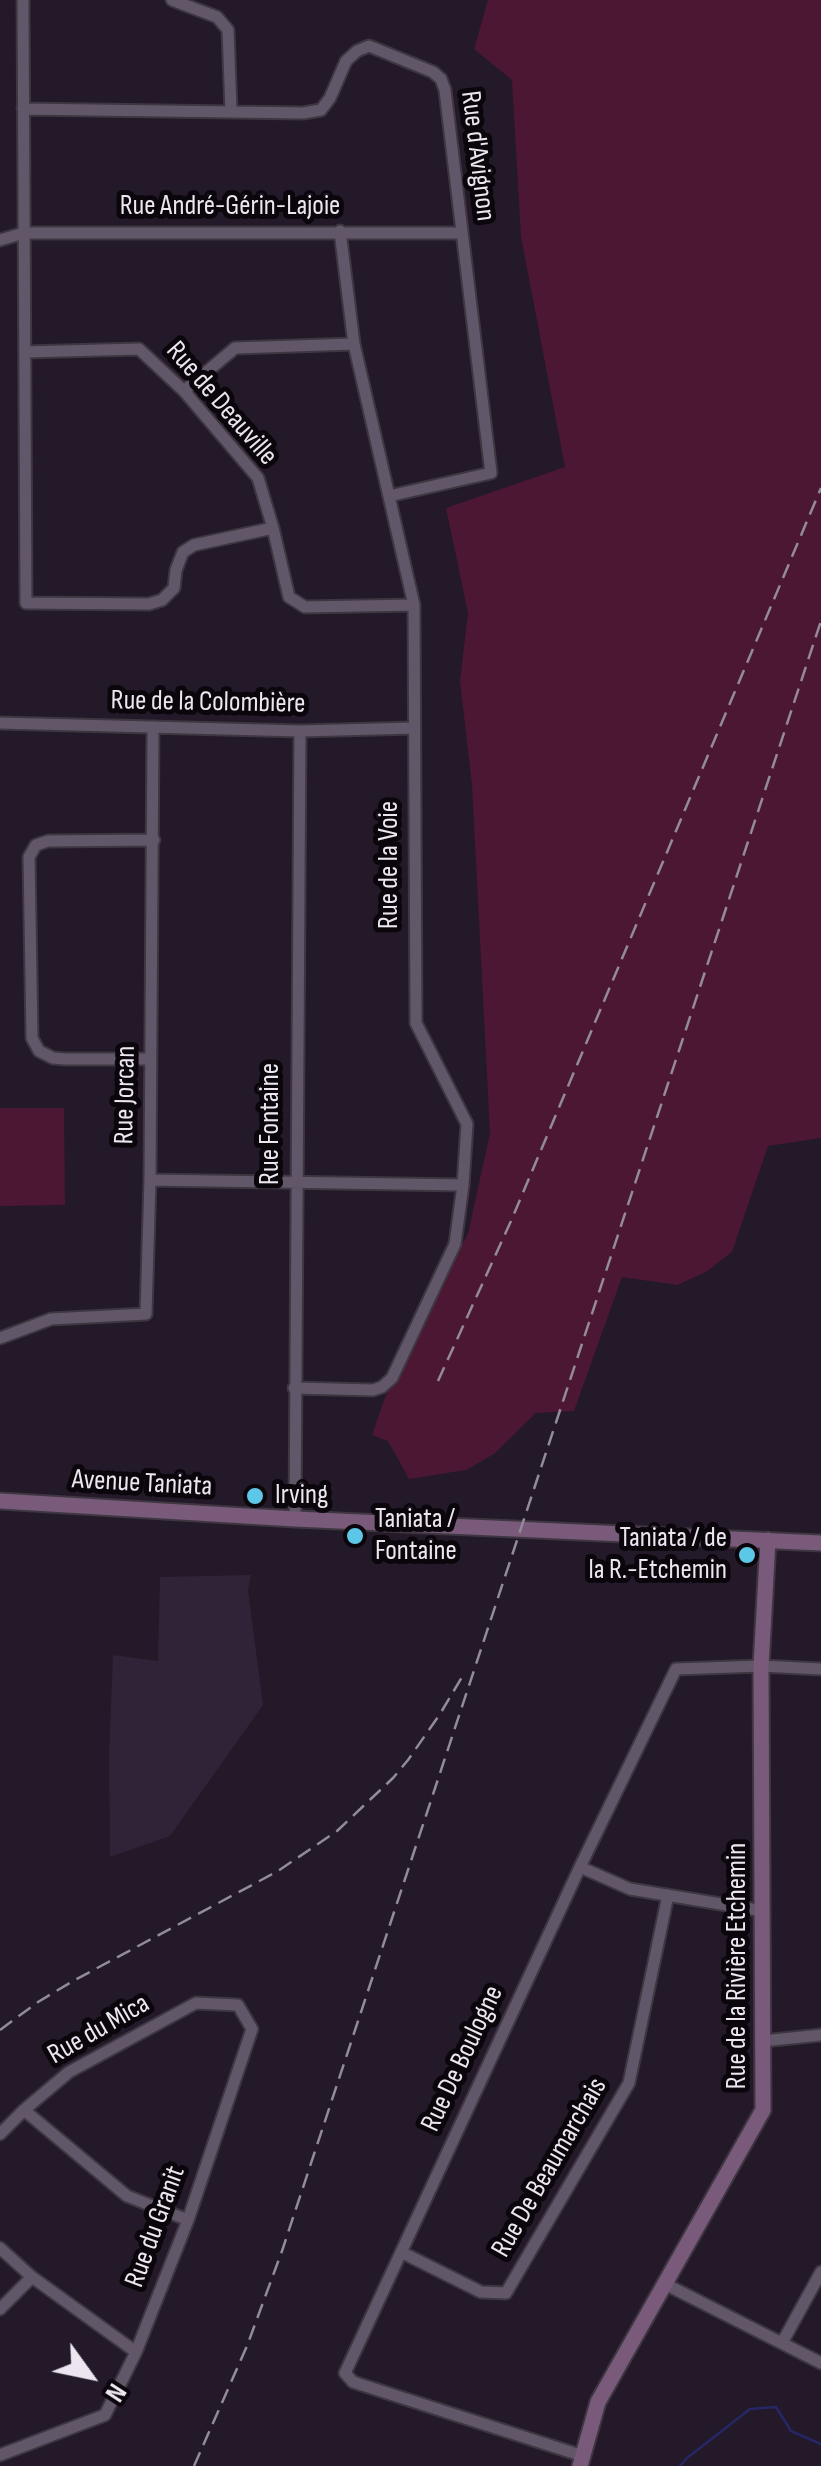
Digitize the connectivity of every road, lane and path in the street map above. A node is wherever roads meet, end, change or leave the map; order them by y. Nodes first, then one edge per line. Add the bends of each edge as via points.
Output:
1 (23, 0) edge
2 (172, 0) edge
3 (24, 109) junction
4 (230, 111) junction
5 (340, 232) junction
6 (24, 233) junction
7 (461, 233) junction
8 (0, 240) edge
9 (354, 344) junction
10 (24, 352) junction
11 (184, 391) junction
12 (388, 496) junction
13 (273, 528) junction
14 (414, 605) junction
15 (0, 723) edge
16 (153, 727) junction
17 (414, 728) junction
18 (300, 731) junction
19 (154, 840) junction
20 (151, 1059) junction
21 (150, 1180) junction
22 (296, 1183) junction
23 (463, 1185) junction
24 (0, 1338) edge
25 (294, 1388) junction
26 (0, 1500) edge
27 (295, 1518) junction
28 (768, 1540) junction
29 (821, 1542) edge
30 (761, 1666) junction
31 (821, 1669) edge
32 (580, 1867) junction
33 (668, 1895) junction
34 (762, 1910) junction
35 (238, 2006) joint
36 (821, 2035) edge
37 (763, 2040) junction
38 (24, 2110) junction
39 (0, 2134) edge
40 (188, 2220) junction
41 (0, 2248) edge
42 (401, 2252) junction
43 (821, 2272) edge
44 (32, 2276) junction
45 (665, 2284) junction
46 (0, 2309) edge
47 (782, 2343) junction
48 (136, 2352) junction
49 (821, 2363) edge
50 (0, 2455) edge
51 (582, 2461) edge

1 - 3 street
2 - 4 street via 217,17 228,30
3 - 4 street, Rue d'Avignon
3 - 6 street
4 - 7 street, Rue d'Avignon via 321,110 346,61 369,46 432,72 444,90
5 - 6 street, Rue André-Gérin-Lajoie
5 - 7 street, Rue André-Gérin-Lajoie
5 - 9 street, Rue de la Voie
6 - 8 street, Rue André-Gérin-Lajoie
6 - 10 street
7 - 12 street, Rue d'Avignon via 491,472
9 - 11 street via 235,348
9 - 12 street, Rue de la Voie
10 - 11 street, Rue de Deauville via 139,349
10 - 13 street via 26,603 150,604 174,588 183,552 194,545
11 - 13 street, Rue de Deauville via 258,478
12 - 14 street, Rue de la Voie
13 - 14 street, Rue de Deauville via 288,597 305,607
14 - 17 street, Rue de la Voie
15 - 16 street, Rue de la Colombière
16 - 18 street, Rue de la Colombière
16 - 19 street, Rue Jorcan
17 - 18 street, Rue de la Colombière
17 - 23 street, Rue de la Voie via 416,1023 467,1124
18 - 22 street, Rue Fontaine
19 - 20 street, Rue Jorcan
19 - 20 street via 48,841 29,856 32,1038 39,1050 65,1059
20 - 21 street, Rue Jorcan
21 - 22 street
21 - 24 street, Rue Jorcan via 146,1314 51,1318
22 - 23 street
22 - 25 street, Rue Fontaine
23 - 25 street, Rue de la Voie via 456,1244 392,1378 372,1390
25 - 27 street, Rue Fontaine
26 - 27 street, Avenue Taniata
27 - 28 street, Avenue Taniata
28 - 29 street, Avenue Taniata
28 - 30 street, Rue de la Rivière Etchemin
30 - 31 street, Rue De Boulogne
30 - 32 street, Rue De Boulogne via 676,1668
30 - 34 street, Rue de la Rivière Etchemin
32 - 33 street via 630,1889
32 - 42 street, Rue De Boulogne
33 - 34 street
33 - 42 street, Rue De Beaumarchais via 629,2083 506,2293 481,2292
34 - 37 street, Rue de la Rivière Etchemin
35 - 38 street, Rue du Mica via 196,2003 69,2072
35 - 40 street, Rue du Granit via 252,2029
36 - 37 street
37 - 45 street, Rue de la Rivière Etchemin via 764,2110
38 - 39 street, Rue du Mica
38 - 40 street via 127,2196
40 - 48 street, Rue du Granit
41 - 44 street
42 - 51 street, Rue De Boulogne via 345,2373 353,2382
43 - 47 street
44 - 46 street
44 - 48 street
45 - 47 street
45 - 51 street, Rue de la Rivière Etchemin via 598,2402
47 - 49 street
48 - 50 street, Rue du Granit via 105,2416

